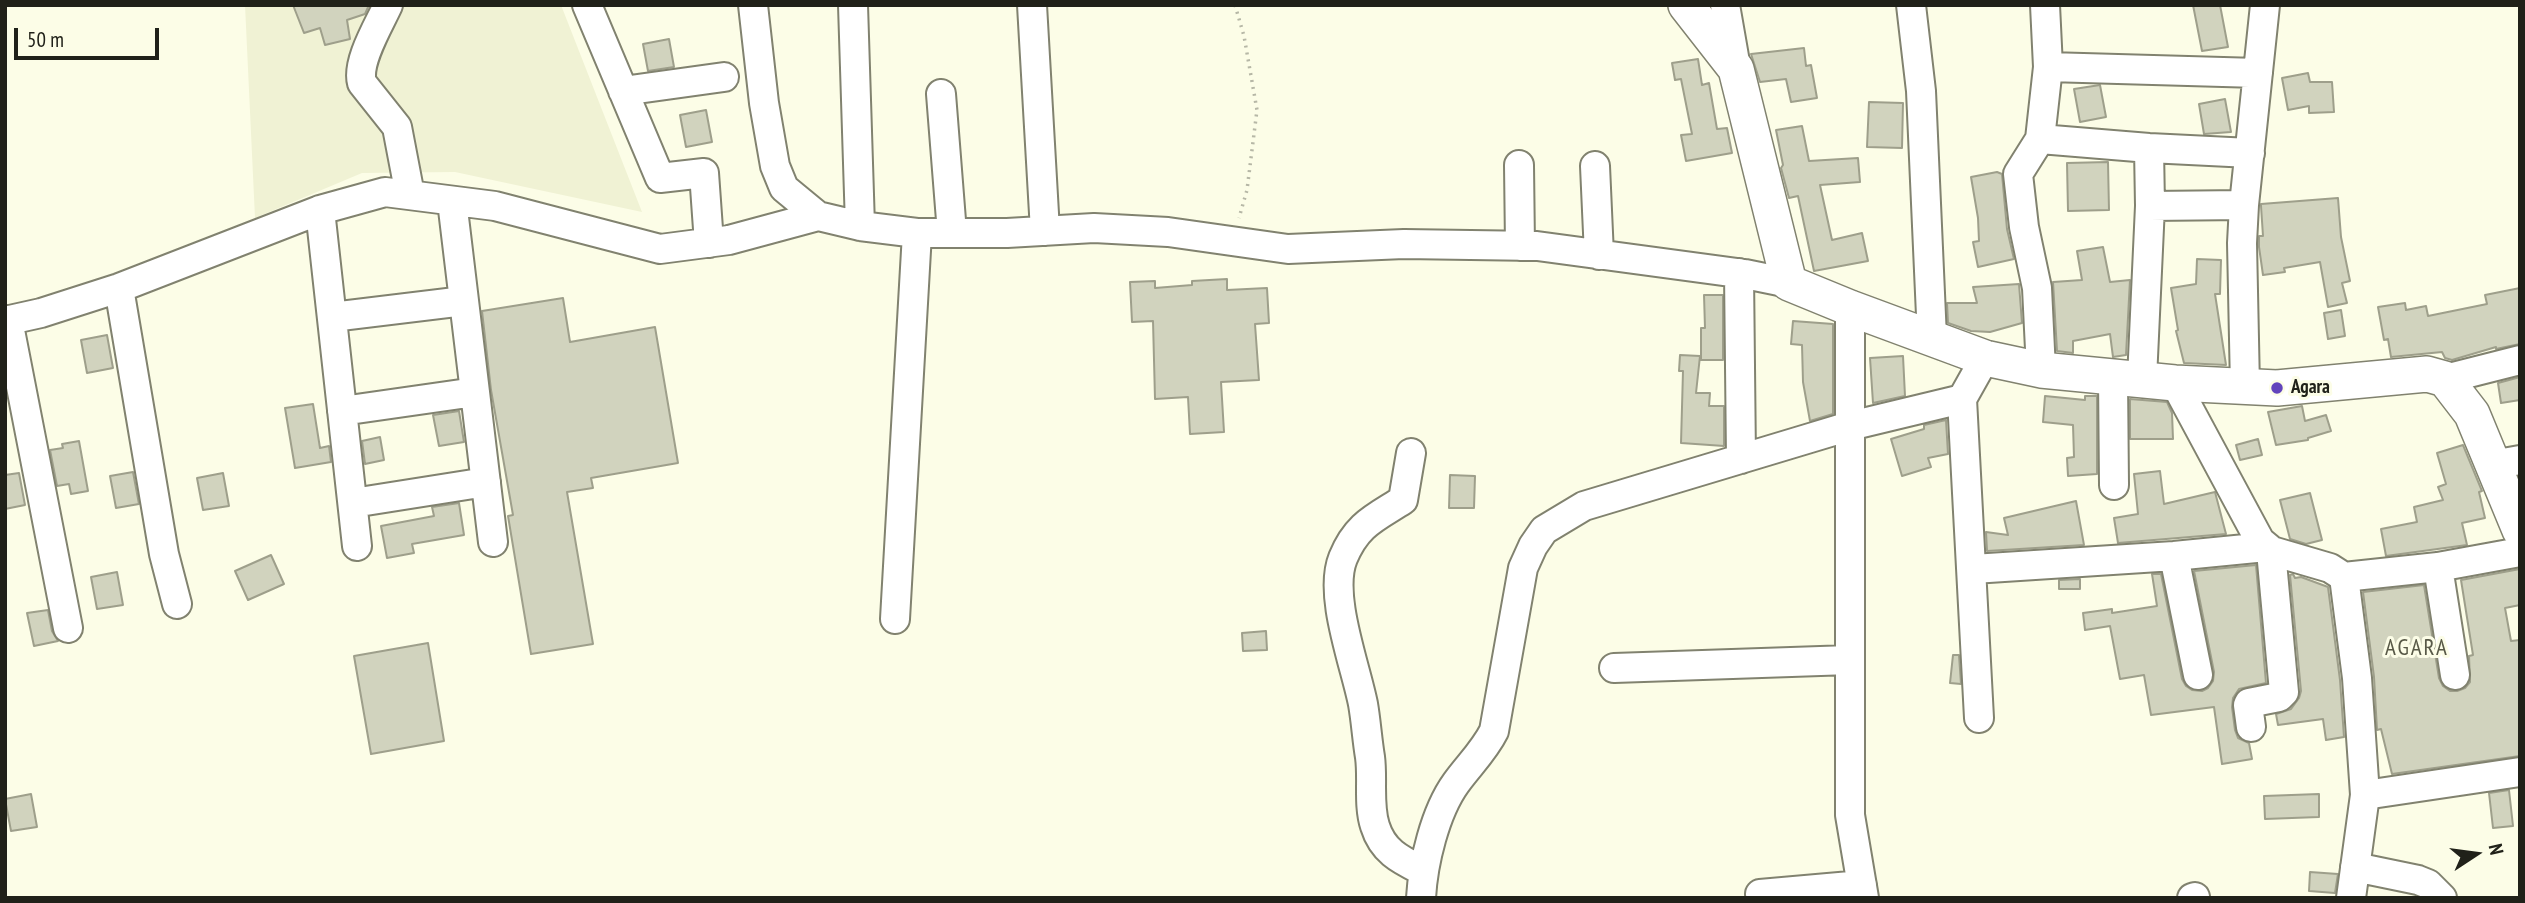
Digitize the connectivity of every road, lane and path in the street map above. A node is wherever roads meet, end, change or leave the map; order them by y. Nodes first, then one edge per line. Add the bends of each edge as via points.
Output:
1 (388, 5) edge
2 (587, 5) edge
3 (753, 5) edge
4 (853, 5) edge
5 (1032, 5) edge
6 (1235, 5) edge
7 (1686, 5) edge
8 (1725, 5) edge
9 (1911, 5) edge
10 (2045, 5) edge
11 (2265, 5) edge
12 (2048, 67) junction
13 (1736, 69) junction
14 (2258, 73) junction
15 (724, 77) dead end
16 (623, 91) junction
17 (941, 94) dead end
18 (2040, 139) junction
19 (2149, 148) junction
20 (2250, 153) junction
21 (1519, 165) dead end
22 (1595, 166) dead end
23 (410, 195) junction
24 (452, 201) junction
25 (2244, 205) junction
26 (2150, 206) junction
27 (320, 210) junction
28 (818, 216) junction
29 (860, 226) junction
30 (1045, 231) junction
31 (917, 233) junction
32 (952, 233) junction
33 (1233, 240) junction
34 (709, 243) junction
35 (1520, 246) junction
36 (1599, 255) junction
37 (1739, 273) junction
38 (1789, 283) junction
39 (119, 288) junction
40 (464, 301) junction
41 (1850, 308) junction
42 (332, 317) junction
43 (7, 320) edge
44 (1933, 338) junction
45 (1985, 358) junction
46 (2520, 360) edge
47 (2041, 370) junction
48 (2445, 379) junction
49 (2143, 380) junction
50 (2245, 387) junction
51 (475, 392) junction
52 (1962, 399) junction
53 (342, 411) junction
54 (1850, 426) junction
55 (1411, 453) dead end
56 (1741, 459) junction
57 (2506, 462) edge
58 (486, 482) junction
59 (2114, 485) dead end
60 (353, 503) junction
61 (2520, 530) edge
62 (493, 542) dead end
63 (357, 546) dead end
64 (2269, 549) junction
65 (2520, 552) edge
66 (2174, 556) junction
67 (2438, 567) junction
68 (1973, 569) junction
69 (2344, 577) junction
70 (177, 604) dead end
71 (895, 619) dead end
72 (68, 628) dead end
73 (1850, 660) junction
74 (1615, 668) dead end
75 (2198, 675) dead end
76 (2455, 676) dead end
77 (1979, 718) dead end
78 (2250, 727) dead end
79 (2520, 772) edge
80 (2365, 795) junction
81 (2355, 867) junction
82 (1422, 884) edge
83 (1863, 891) edge
84 (1760, 894) dead end
85 (2351, 898) edge
86 (2442, 898) edge

1 - 23 street via 361,77 397,127
2 - 16 street
3 - 28 street via 775,166 784,188
4 - 29 street
5 - 30 street
6 - 33 path via 1257,110 1247,190
7 - 13 main road
8 - 13 street
9 - 44 street via 1921,90
10 - 12 street
11 - 14 street
12 - 14 street
12 - 18 street
13 - 38 main road
14 - 20 street
15 - 16 street
16 - 34 street via 660,178 704,173
17 - 32 street
18 - 19 street
18 - 47 street via 2018,174 2037,288
19 - 20 street
19 - 26 street
20 - 25 street
21 - 35 street
22 - 36 street
23 - 24 street
23 - 27 street via 385,192
24 - 34 street via 495,206 660,249
24 - 40 street
25 - 26 street
25 - 50 street
26 - 49 street
27 - 39 street
27 - 42 street
28 - 29 street
28 - 34 street
29 - 31 street
30 - 32 street
30 - 33 street via 1094,228
31 - 32 street
31 - 71 street
33 - 35 street via 1288,250 1404,244
35 - 36 street
36 - 37 street
37 - 38 street
37 - 56 street
38 - 41 main road
39 - 43 street
39 - 70 street via 164,554
40 - 42 street
40 - 51 street
41 - 44 main road
41 - 54 street
42 - 53 street
43 - 72 street
44 - 45 main road
45 - 47 main road
45 - 52 street
46 - 48 street
47 - 49 main road
48 - 50 main road via 2427,374
48 - 57 main road
49 - 50 main road
49 - 59 street
49 - 64 street
51 - 53 street
51 - 58 street
52 - 54 street
52 - 68 street
53 - 60 street
54 - 56 street
54 - 73 street
55 - 82 street via 1403,500 1360,530 1338,577 1363,706 1374,824 1383,845
56 - 82 street via 1584,506 1544,530 1523,568 1494,731 1445,802
57 - 61 main road
58 - 60 street
58 - 62 street
60 - 63 street
64 - 66 street
64 - 69 street
64 - 78 street via 2284,691 2279,697 2249,703
65 - 67 street
66 - 68 street
66 - 75 street
67 - 69 street
67 - 76 street
68 - 77 street
69 - 80 street
73 - 74 street
73 - 83 street via 1850,816
79 - 80 street
80 - 81 street
81 - 85 street
81 - 86 street via 2418,880
83 - 84 street

